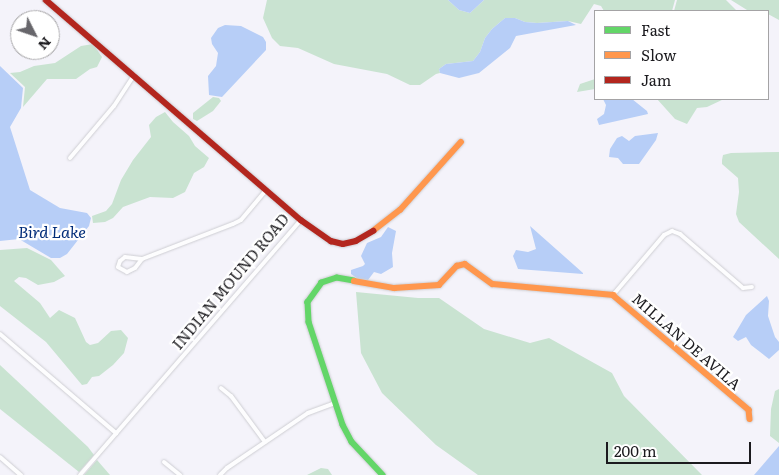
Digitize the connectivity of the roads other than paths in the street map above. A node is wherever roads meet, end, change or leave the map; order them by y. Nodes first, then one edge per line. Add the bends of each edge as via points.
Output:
1 (46, 0) edge
2 (134, 76) junction
3 (461, 142) dead end
4 (70, 158) dead end
5 (266, 190) junction
6 (300, 220) junction
7 (142, 259) junction
8 (752, 287) dead end
9 (613, 295) junction
10 (0, 334) edge
11 (221, 388) dead end
12 (336, 403) junction
13 (750, 419) dead end
14 (116, 434) junction
15 (265, 442) junction
16 (0, 457) edge
17 (164, 462) dead end
18 (21, 475) edge
19 (80, 475) edge
20 (180, 475) edge
21 (220, 475) edge
22 (383, 475) edge

1 - 2 street, INDIAN MOUND ROAD
2 - 4 street via 114,106
2 - 5 street, INDIAN MOUND ROAD
3 - 6 street via 400,210 356,241 343,244 331,241
5 - 6 street, INDIAN MOUND ROAD
5 - 7 street via 234,224
6 - 14 street, INDIAN MOUND ROAD
7 - 7 street via 126,257 118,266 126,272 135,268
8 - 9 street via 743,288 680,234 672,231 664,235
9 - 12 street, MILLAN DE AVILA via 492,284 465,264 457,266 438,285 394,288 337,278 322,283 308,302 309,322
9 - 13 street, MILLAN DE AVILA via 749,410
10 - 14 street
11 - 15 street via 231,396
12 - 15 street via 308,413
12 - 22 street, MILLAN DE AVILA via 352,442
14 - 19 street, INDIAN MOUND ROAD
15 - 21 street
16 - 18 street
17 - 20 street

